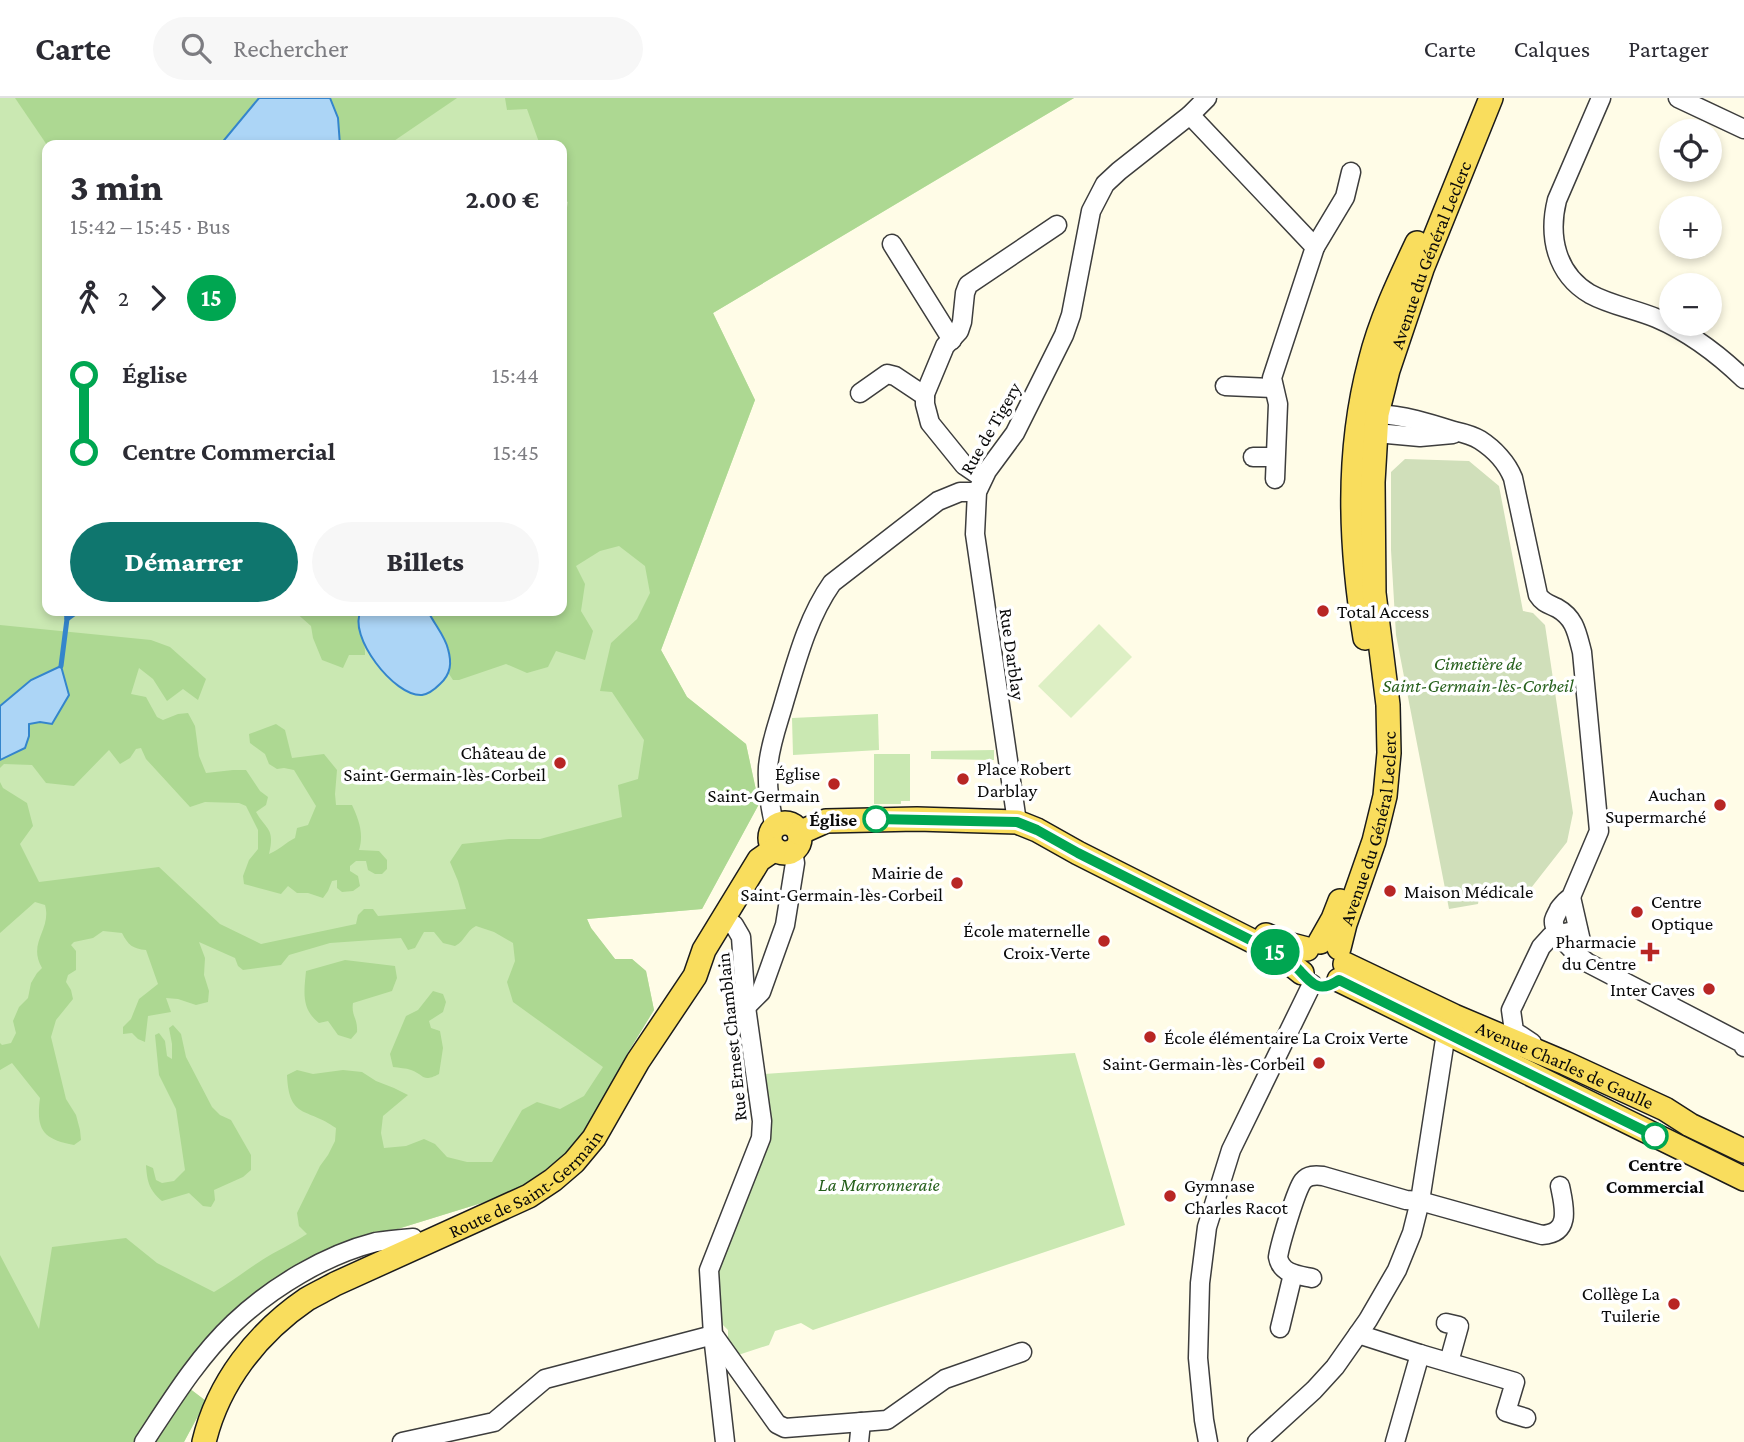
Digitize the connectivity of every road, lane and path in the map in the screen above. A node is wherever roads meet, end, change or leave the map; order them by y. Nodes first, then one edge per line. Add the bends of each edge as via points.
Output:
1 (1207, 98) edge
2 (1478, 98) edge
3 (1491, 98) edge
4 (1601, 98) edge
5 (1678, 98) edge
6 (1190, 115) junction
7 (1744, 129) edge
8 (1351, 172) dead end
9 (1057, 225) dead end
10 (892, 244) dead end
11 (1315, 247) junction
12 (952, 340) junction
13 (1744, 379) edge
14 (1225, 387) dead end
15 (1273, 388) junction
16 (860, 393) dead end
17 (925, 396) junction
18 (1372, 425) junction
19 (1420, 429) junction
20 (1253, 457) dead end
21 (1275, 457) junction
22 (1275, 479) dead end
23 (980, 485) junction
24 (1354, 555) junction
25 (1388, 705) junction
26 (1027, 826) junction
27 (786, 840) junction
28 (1571, 897) junction
29 (723, 919) junction
30 (1578, 930) junction
31 (1560, 934) junction
32 (1330, 957) junction
33 (1588, 963) junction
34 (1307, 978) junction
35 (746, 1007) junction
36 (1446, 1033) junction
37 (1744, 1047) edge
38 (1565, 1063) junction
39 (1744, 1151) edge
40 (1744, 1179) edge
41 (1560, 1186) dead end
42 (1420, 1201) junction
43 (418, 1245) junction
44 (1293, 1274) junction
45 (1312, 1279) dead end
46 (1446, 1322) dead end
47 (1280, 1328) dead end
48 (1358, 1334) junction
49 (713, 1335) junction
50 (1022, 1352) dead end
51 (1420, 1354) junction
52 (1449, 1362) junction
53 (1526, 1418) dead end
54 (861, 1422) junction
55 (472, 1435) edge
56 (144, 1442) edge
57 (204, 1442) edge
58 (402, 1442) edge
59 (724, 1442) edge
60 (859, 1442) edge
61 (1209, 1442) edge
62 (1257, 1442) edge
63 (1395, 1442) edge

1 - 6 street, Rue de Tigery
2 - 18 main road, Avenue du Général Leclerc via 1370,359 1359,409
3 - 18 main road, Avenue du Général Leclerc via 1422,269
4 - 13 street via 1556,200 1553,236 1561,264 1591,294 1684,333
5 - 7 street
6 - 11 street
6 - 23 street, Rue de Tigery via 1105,184 1090,211 1064,335 1015,433
8 - 11 street via 1346,197
9 - 12 street via 968,285 962,322
10 - 12 street
11 - 15 street via 1272,378
12 - 17 street via 945,346
14 - 15 street
15 - 21 street via 1278,404
16 - 17 street via 887,374
17 - 23 street via 930,423
18 - 19 street
18 - 19 street via 1391,442
18 - 24 main road, Avenue du Général Leclerc via 1353,471
18 - 25 main road, Avenue du Général Leclerc via 1374,593
19 - 28 street via 1462,433 1479,439 1499,456 1510,471 1538,596 1572,620 1582,652 1599,831
20 - 21 street
21 - 22 street
23 - 26 street, Rue Darblay via 975,534
23 - 27 street, Rue de Tigery via 938,501 832,583 821,598 794,664 768,767 771,806
24 - 25 main road, Avenue du Général Leclerc via 1362,560 1374,655
24 - 32 main road, Avenue du Général Leclerc via 1376,749 1362,839 1333,919
25 - 32 main road, Avenue du Général Leclerc via 1385,796 1374,841
26 - 27 main road via 917,819 826,821
26 - 32 main road via 1058,836 1284,943
26 - 34 main road via 1278,954
27 - 29 main road, Route de Saint-Germain via 759,860
27 - 35 street, Rue de Tigery via 795,863 785,925 761,992
28 - 30 street
28 - 31 street via 1554,920
29 - 35 street, Rue Ernest Chamblain via 734,925 741,937
29 - 43 main road, Route de Saint-Germain via 695,976 594,1138 574,1162 529,1196
30 - 31 street
30 - 33 street
31 - 33 street
31 - 38 street via 1541,947 1511,1017 1514,1031
32 - 34 main road via 1301,960
32 - 34 main road via 1326,986
32 - 36 main road, Avenue Charles de Gaulle
32 - 38 main road, Avenue Charles de Gaulle
33 - 37 street
34 - 61 street via 1231,1150 1207,1227 1198,1358
35 - 49 street, Rue Ernest Chamblain via 761,1138 709,1270
36 - 40 main road, Avenue Charles de Gaulle
36 - 42 street
38 - 39 main road, Avenue Charles de Gaulle
41 - 42 street via 1564,1216 1558,1230 1542,1236
42 - 44 street via 1310,1176 1298,1189 1279,1251 1282,1267
42 - 48 street via 1397,1270
43 - 56 street via 414,1238 377,1242 335,1257 265,1297 211,1349
43 - 57 main road, Route de Saint-Germain via 307,1299 276,1322 238,1366 220,1397
44 - 45 street
44 - 47 street
46 - 52 street via 1459,1326
48 - 51 street
48 - 62 street via 1314,1390
49 - 54 street via 785,1428
49 - 55 street via 545,1379
49 - 59 street, Rue Ernest Chamblain
50 - 54 street via 945,1380 887,1420
51 - 52 street
51 - 63 street
52 - 53 street via 1515,1382 1506,1412
54 - 60 street
55 - 58 street

